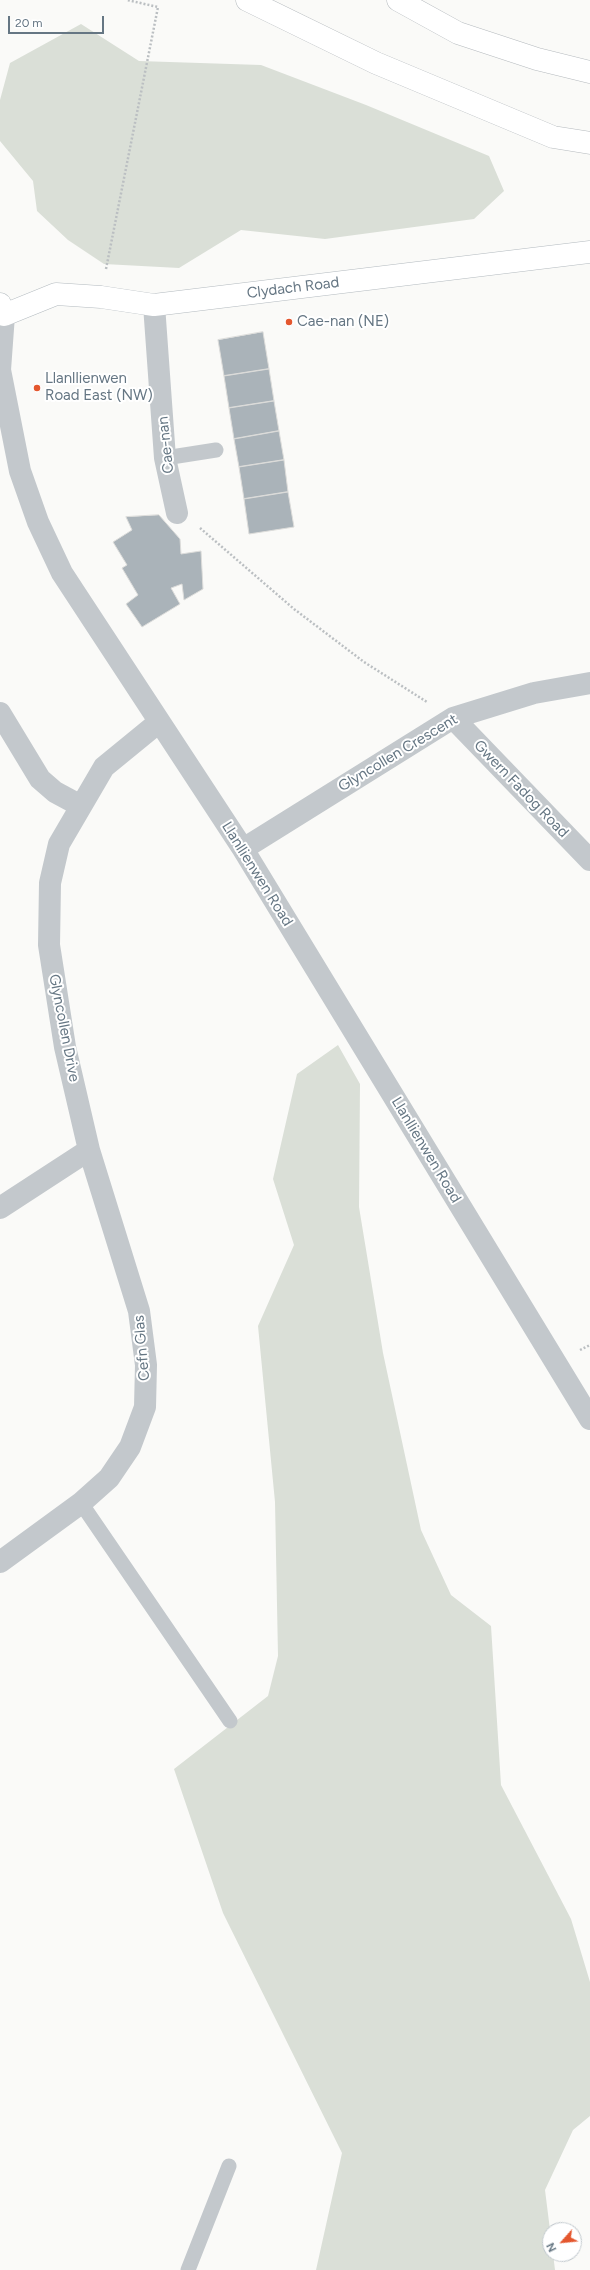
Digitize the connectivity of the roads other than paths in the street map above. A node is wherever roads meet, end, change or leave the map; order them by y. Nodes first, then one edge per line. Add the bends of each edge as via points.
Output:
1 (246, 0) edge
2 (398, 0) edge
3 (590, 72) edge
4 (590, 143) edge
5 (590, 252) edge
6 (154, 305) junction
7 (1, 312) edge
8 (216, 450) dead end
9 (165, 458) junction
10 (175, 505) road end
11 (590, 683) edge
12 (0, 713) edge
13 (452, 718) junction
14 (159, 722) junction
15 (81, 806) junction
16 (243, 849) junction
17 (590, 860) edge
18 (89, 1150) junction
19 (0, 1208) edge
20 (590, 1419) edge
21 (81, 1503) junction
22 (0, 1562) edge
23 (230, 1721) dead end
24 (229, 2166) dead end
25 (188, 2270) edge

1 - 4 main road via 376,63 553,137
2 - 3 main road via 458,33 537,59
5 - 6 main road, Clydach Road
6 - 7 main road, Clydach Road via 101,296 56,294
6 - 9 street, Cae-nan
7 - 14 street, Llanllienwen Road via 0,370 20,471 38,522 62,573
8 - 9 lane
9 - 10 street, Cae-nan
11 - 13 street, Glyncollen Crescent via 534,693
12 - 15 street via 40,779 55,792
13 - 16 street, Glyncollen Crescent
13 - 17 street, Gwern Fadog Road
14 - 15 street, Glyncollen Drive via 104,767
14 - 16 street, Llanllienwen Road
15 - 18 street, Glyncollen Drive via 59,844 50,883 49,944 65,1047
16 - 20 street, Llanllienwen Road
18 - 19 street
18 - 21 street, Cefn Glas via 139,1312 146,1365 144,1407 130,1447 109,1478
21 - 22 street, Cefn Glas
21 - 23 lane
24 - 25 lane

